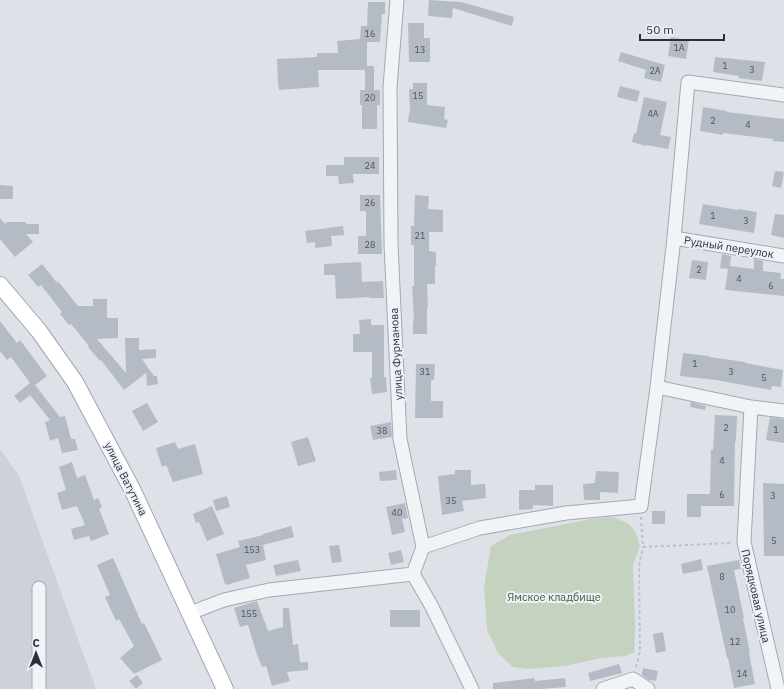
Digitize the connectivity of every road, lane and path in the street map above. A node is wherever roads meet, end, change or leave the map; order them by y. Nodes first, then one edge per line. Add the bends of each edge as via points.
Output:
1 (396, 0) edge
2 (784, 95) edge
3 (674, 238) junction
4 (784, 256) edge
5 (0, 285) edge
6 (657, 387) junction
7 (752, 407) junction
8 (784, 412) edge
9 (641, 506) junction
10 (744, 542) junction
11 (423, 547) junction
12 (643, 547) junction
13 (412, 574) junction
14 (39, 588) dead end
15 (190, 614) junction
16 (633, 679) junction
17 (39, 689) edge
18 (225, 689) edge
19 (472, 689) edge
20 (603, 689) edge
21 (648, 689) edge
22 (778, 689) edge

1 - 11 street, улица Фурманова via 390,95 391,244 400,439
2 - 3 street via 688,82
3 - 4 street, Рудный переулок
3 - 6 street
5 - 15 main road, улица Ватутина via 39,331 74,382 133,491
6 - 7 street
6 - 9 street
7 - 8 street
7 - 10 street, Порядковая улица
9 - 11 street via 566,513 480,528
9 - 12 path
10 - 12 path
10 - 22 street, Порядковая улица
11 - 13 street
12 - 16 path via 638,566 640,650
13 - 15 street via 269,590 224,600
13 - 19 street via 431,605
14 - 17 street
15 - 18 main road, улица Ватутина
16 - 20 street
16 - 21 street

